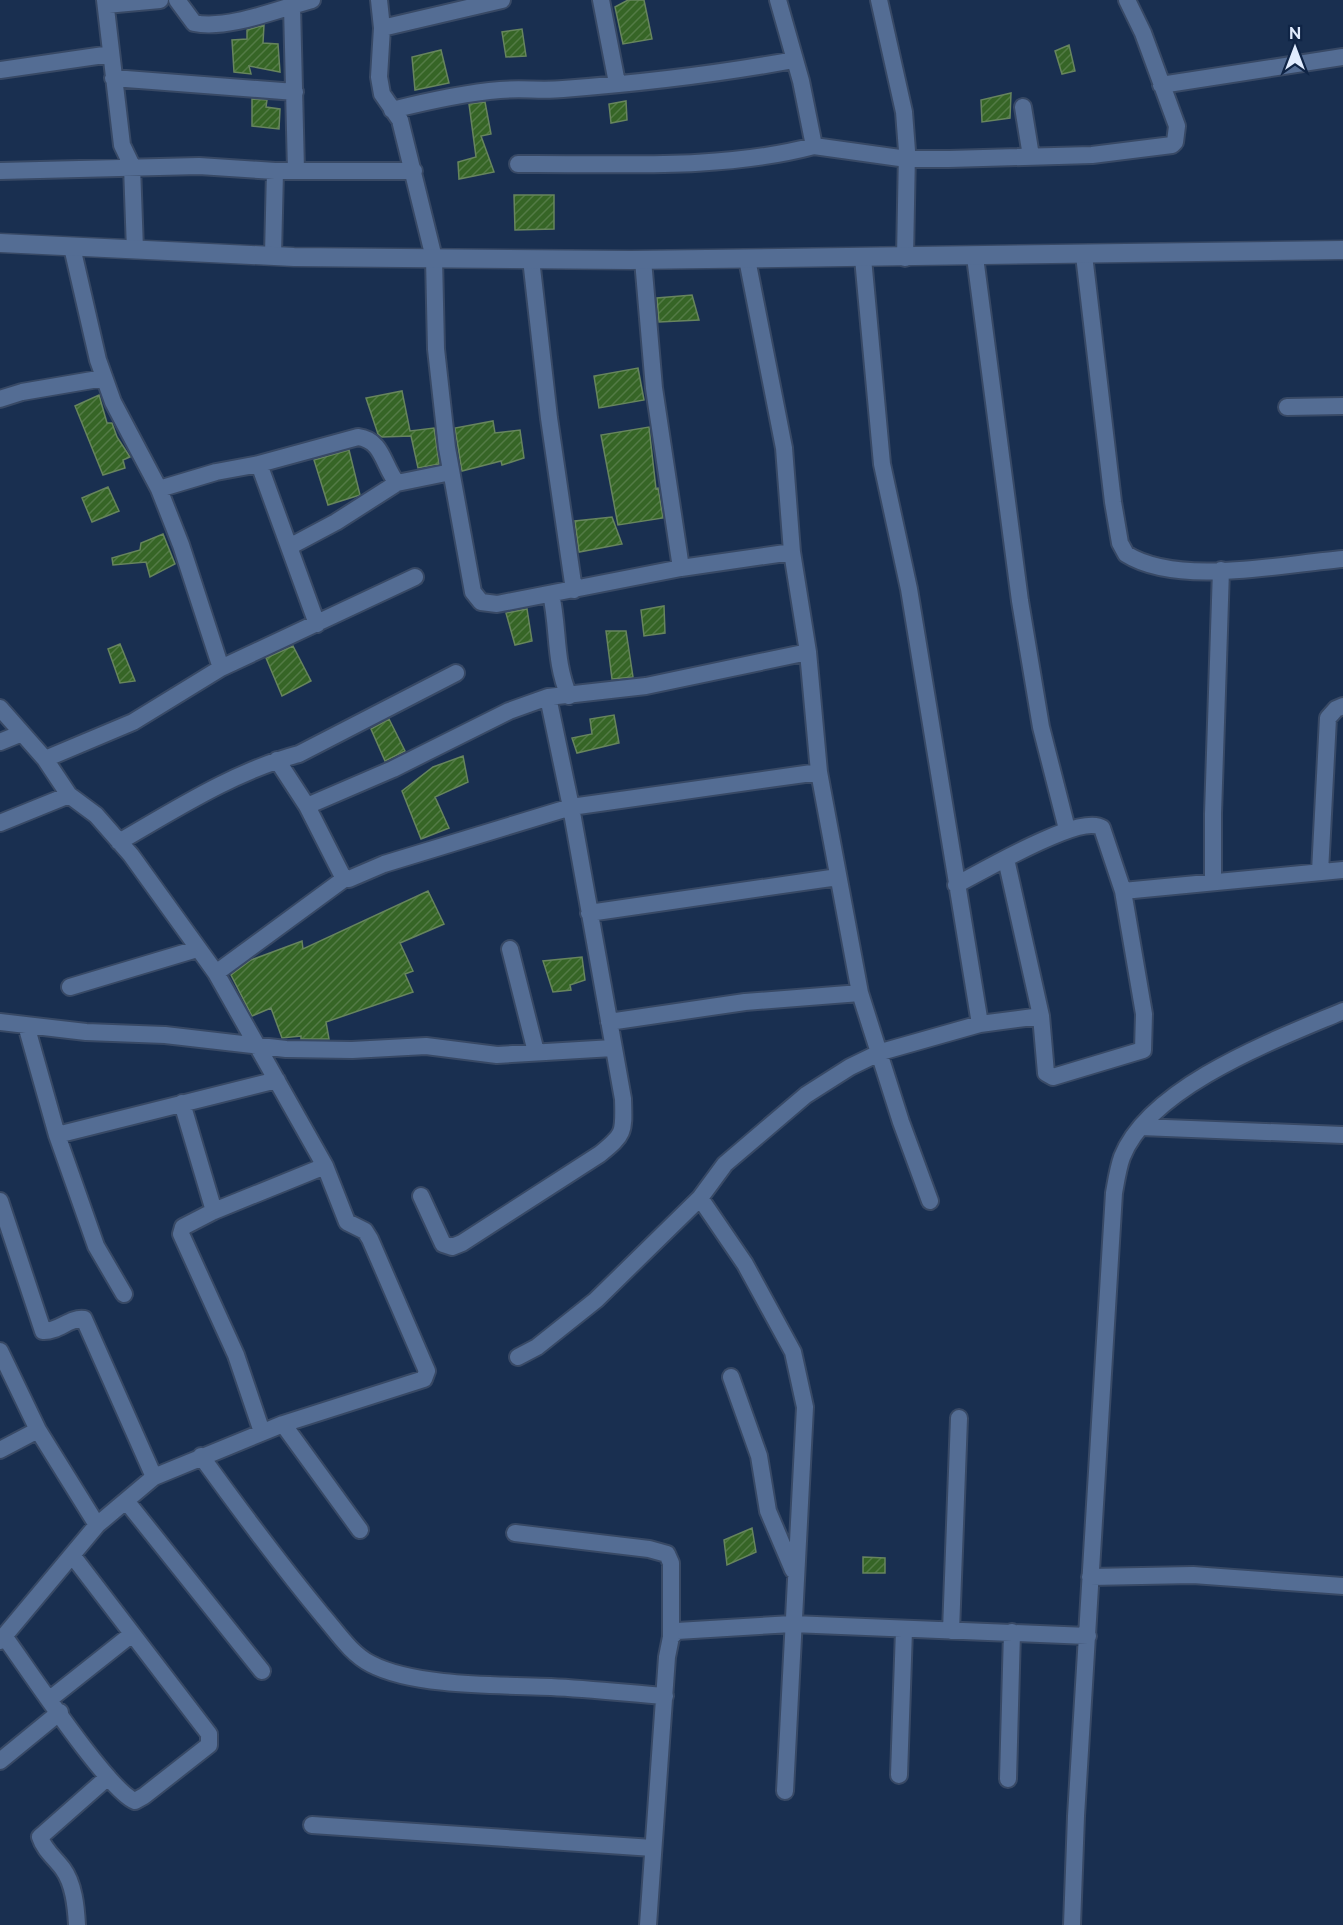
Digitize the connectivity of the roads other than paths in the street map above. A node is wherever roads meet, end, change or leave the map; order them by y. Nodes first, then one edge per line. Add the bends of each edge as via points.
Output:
1 (160, 0) edge
2 (177, 0) edge
3 (312, 0) edge
4 (379, 0) edge
5 (500, 0) edge
6 (601, 0) edge
7 (778, 0) edge
8 (879, 0) edge
9 (1129, 0) edge
10 (106, 2) edge
11 (292, 6) junction
12 (382, 28) junction
13 (111, 54) junction
14 (1343, 57) edge
15 (794, 60) junction
16 (0, 70) edge
17 (113, 78) junction
18 (617, 83) junction
19 (1161, 85) junction
20 (295, 92) junction
21 (1023, 107) dead end
22 (392, 110) junction
23 (814, 146) junction
24 (1031, 156) junction
25 (907, 159) junction
26 (518, 164) dead end
27 (132, 166) junction
28 (0, 171) edge
29 (275, 171) junction
30 (296, 171) junction
31 (414, 171) junction
32 (0, 243) edge
33 (72, 247) junction
34 (135, 249) junction
35 (1343, 250) edge
36 (273, 255) junction
37 (1084, 255) junction
38 (975, 257) junction
39 (434, 258) junction
40 (863, 258) junction
41 (904, 258) junction
42 (531, 259) junction
43 (747, 259) junction
44 (643, 260) junction
45 (104, 378) junction
46 (0, 399) edge
47 (1343, 406) edge
48 (1287, 407) dead end
49 (259, 464) junction
50 (451, 472) junction
51 (397, 483) junction
52 (159, 489) junction
53 (289, 547) junction
54 (792, 552) junction
55 (1343, 559) edge
56 (681, 568) junction
57 (1221, 570) junction
58 (415, 577) dead end
59 (574, 590) junction
60 (551, 594) junction
61 (317, 624) junction
62 (808, 652) junction
63 (221, 668) junction
64 (456, 673) dead end
65 (569, 696) junction
66 (548, 697) junction
67 (1343, 706) edge
68 (0, 708) edge
69 (22, 733) junction
70 (0, 742) edge
71 (45, 759) junction
72 (277, 760) junction
73 (819, 772) junction
74 (69, 795) junction
75 (307, 806) junction
76 (571, 807) junction
77 (0, 823) edge
78 (1067, 829) junction
79 (119, 842) junction
80 (1006, 859) junction
81 (1343, 870) edge
82 (1320, 872) junction
83 (838, 877) junction
84 (344, 879) junction
85 (1213, 881) junction
86 (956, 885) junction
87 (1123, 891) junction
88 (589, 914) junction
89 (197, 949) junction
90 (510, 949) dead end
91 (216, 973) junction
92 (70, 987) dead end
93 (860, 993) junction
94 (1343, 1011) edge
95 (1041, 1016) junction
96 (0, 1022) edge
97 (609, 1022) junction
98 (980, 1024) junction
99 (26, 1025) junction
100 (258, 1046) junction
101 (613, 1048) junction
102 (536, 1052) junction
103 (881, 1052) junction
104 (277, 1080) junction
105 (182, 1103) junction
106 (1141, 1127) junction
107 (57, 1134) junction
108 (1343, 1136) edge
109 (325, 1166) junction
110 (421, 1196) dead end
111 (700, 1198) junction
112 (930, 1201) dead end
113 (0, 1202) edge
114 (214, 1211) junction
115 (123, 1294) dead end
116 (0, 1351) edge
117 (518, 1358) dead end
118 (731, 1377) dead end
119 (959, 1418) dead end
120 (283, 1424) junction
121 (38, 1430) junction
122 (262, 1432) junction
123 (0, 1450) edge
124 (201, 1456) junction
125 (154, 1477) junction
126 (127, 1502) junction
127 (97, 1525) junction
128 (360, 1530) dead end
129 (515, 1533) dead end
130 (72, 1555) junction
131 (795, 1574) junction
132 (1090, 1577) junction
133 (1343, 1586) edge
134 (792, 1624) junction
135 (904, 1629) junction
136 (951, 1631) junction
137 (1012, 1632) junction
138 (132, 1634) junction
139 (671, 1636) junction
140 (1088, 1636) junction
141 (2, 1638) edge
142 (262, 1671) dead end
143 (665, 1696) junction
144 (55, 1706) junction
145 (0, 1761) edge
146 (899, 1775) dead end
147 (108, 1778) junction
148 (1008, 1779) dead end
149 (785, 1791) dead end
150 (312, 1824) dead end
151 (653, 1848) junction
152 (77, 1925) edge
153 (648, 1925) edge
154 (1072, 1925) edge

1 - 10 street
2 - 11 street via 194,23 204,25 223,24
3 - 11 street
4 - 12 street
5 - 12 street
6 - 18 street
7 - 15 street
8 - 25 street via 904,112
9 - 19 street
10 - 13 street
11 - 20 street
12 - 22 street via 379,77 382,94
13 - 16 street
13 - 17 street
14 - 19 street
15 - 18 street via 715,75
15 - 23 street
17 - 20 street
17 - 27 street via 122,145
18 - 22 street via 501,90
19 - 24 street via 1177,126 1172,145 1103,154
20 - 30 street
21 - 24 street
22 - 31 street via 400,120
23 - 25 street
23 - 26 street via 755,158
24 - 25 street
25 - 41 street
27 - 28 street
27 - 29 street
27 - 34 street
29 - 30 street
29 - 36 street
30 - 31 street
31 - 39 street
32 - 33 street
33 - 34 street
33 - 45 street
34 - 36 street
35 - 37 street
36 - 39 street
37 - 38 street
37 - 57 street via 1120,543 1131,558 1163,570
38 - 41 street
38 - 78 street via 1020,601 1041,727
39 - 42 street
39 - 50 street via 436,349
40 - 41 street
40 - 43 street
40 - 86 street via 882,464 909,589
42 - 44 street
42 - 59 street
43 - 44 street
43 - 54 street via 784,448
44 - 56 street via 654,388
45 - 46 street
45 - 52 street
47 - 48 street
49 - 51 street via 358,437 368,438 376,443
49 - 52 street
49 - 53 street
50 - 51 street
50 - 60 street via 467,563 474,592 481,602 497,604
51 - 53 street
52 - 63 street
53 - 61 street
54 - 56 street
54 - 62 street
55 - 57 street
56 - 59 street
57 - 85 street
58 - 61 street
59 - 60 street
60 - 65 street via 556,653
61 - 63 street
62 - 65 street via 646,686
62 - 73 street
63 - 71 street via 133,722
64 - 72 street via 299,754
65 - 66 street
66 - 75 street via 509,711 393,769
66 - 76 street
67 - 82 street via 1328,718
68 - 69 street
69 - 70 street
69 - 71 street
71 - 74 street
72 - 75 street
72 - 79 street via 201,796
73 - 76 street
73 - 83 street
74 - 77 street
74 - 79 street via 96,815
75 - 84 street
76 - 84 street
76 - 88 street
78 - 80 street
78 - 87 street via 1092,823 1102,828
79 - 89 street
80 - 86 street
80 - 95 street
81 - 82 street
82 - 85 street
83 - 88 street
83 - 93 street
84 - 91 street
85 - 87 street
86 - 98 street
87 - 95 street via 1144,1014 1143,1050 1050,1077 1046,1073
88 - 97 street
89 - 91 street
89 - 92 street
90 - 102 street
91 - 100 street
93 - 97 street via 746,1002
93 - 103 street
94 - 106 street via 1228,1060 1175,1096
95 - 98 street
96 - 99 street
97 - 101 street
98 - 103 street
99 - 100 street
99 - 107 street
100 - 102 street via 322,1050 426,1046 497,1055
100 - 104 street
101 - 102 street
101 - 110 street via 624,1122 620,1138 600,1154 452,1247 443,1244
103 - 111 street via 806,1095 725,1164
103 - 112 street
104 - 105 street
104 - 109 street
105 - 107 street
105 - 114 street
106 - 108 street
106 - 132 street via 1122,1157 1114,1193
107 - 115 street via 96,1246
109 - 114 street
109 - 120 street via 347,1222 365,1231 370,1239 427,1371 424,1379
111 - 117 street via 597,1300
111 - 131 street via 745,1264 793,1352 805,1407
113 - 125 street via 43,1331 84,1319
114 - 122 street via 183,1227 181,1234 236,1355
116 - 121 street
118 - 131 street via 759,1456 768,1511
119 - 136 street
120 - 122 street
120 - 128 street
121 - 123 street
121 - 127 street
122 - 124 street
124 - 125 street
124 - 143 street via 306,1595 351,1648 371,1664 407,1676 470,1683
125 - 126 street
126 - 127 street
126 - 142 street
127 - 130 street
129 - 139 street via 667,1554 671,1563
130 - 138 street
130 - 141 street
131 - 134 street
132 - 133 street via 1193,1575
132 - 140 street
134 - 135 street
134 - 139 street via 686,1630
134 - 149 street
135 - 136 street
135 - 146 street
136 - 137 street
137 - 140 street
137 - 148 street
138 - 144 street
138 - 147 street via 209,1734 209,1745 135,1801
139 - 143 street
140 - 154 street
141 - 144 street
143 - 151 street
144 - 145 street
144 - 147 street
147 - 152 street via 40,1837 64,1871 75,1900
150 - 151 street
151 - 153 street

